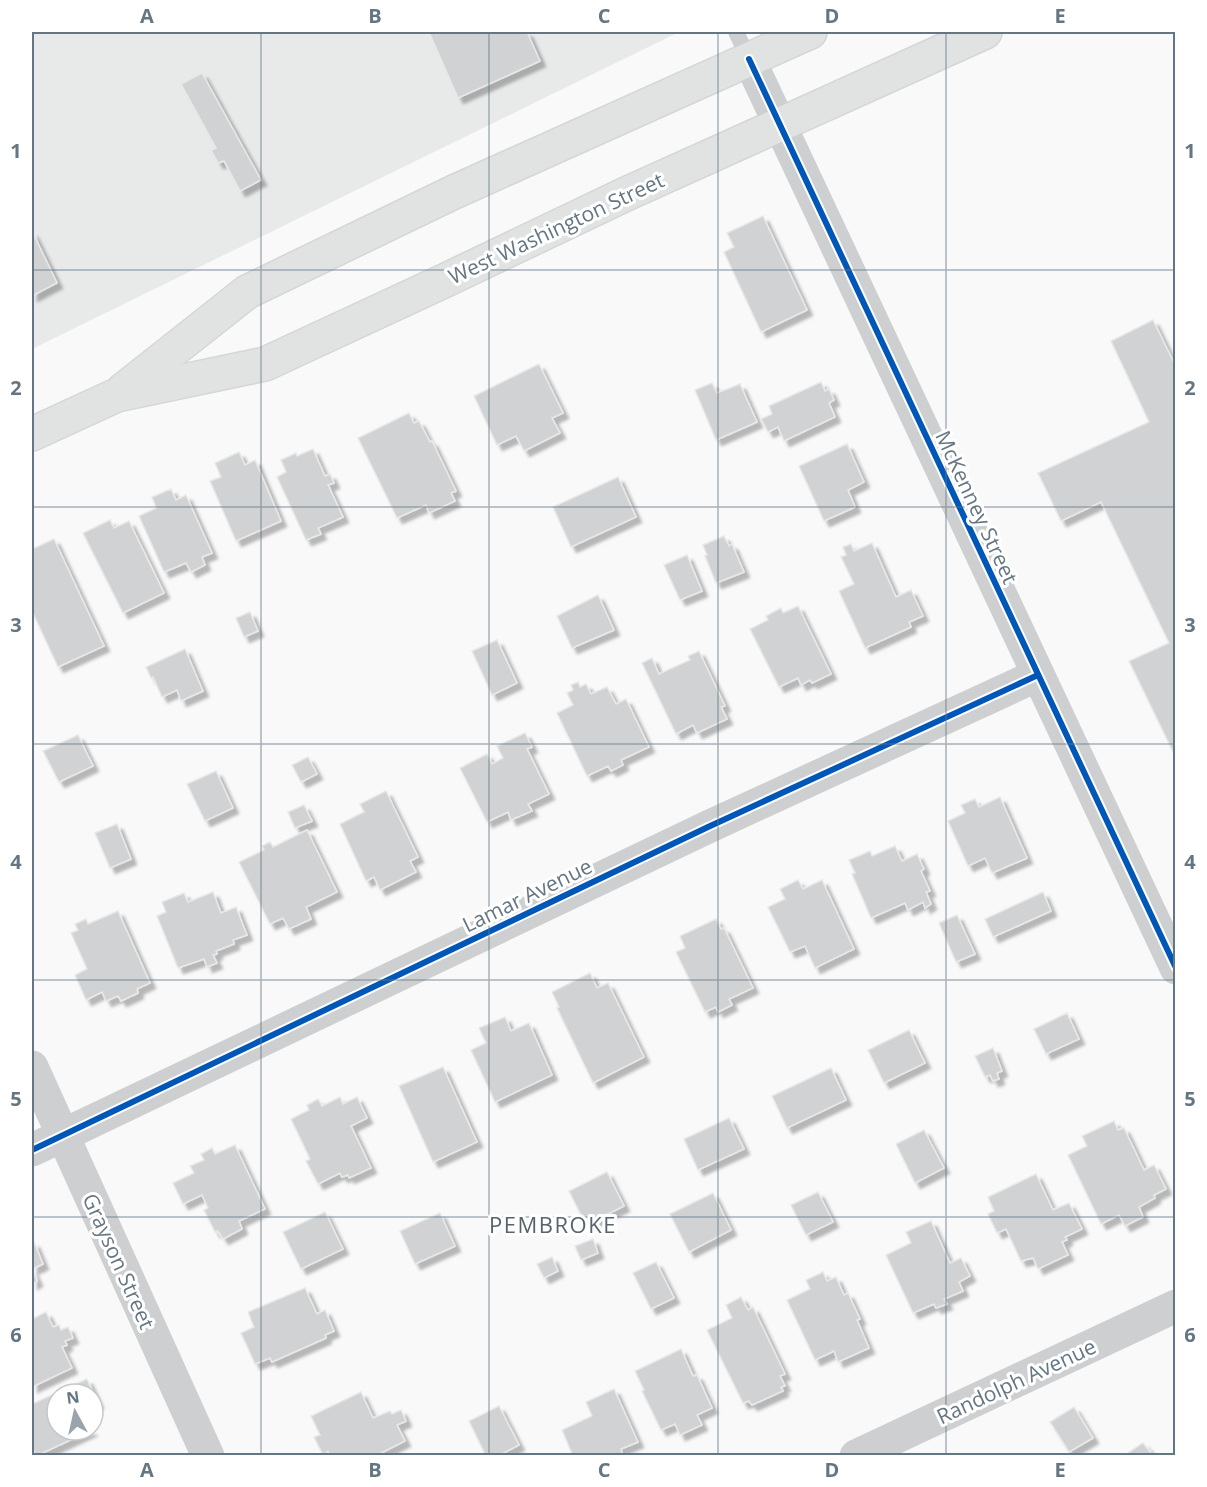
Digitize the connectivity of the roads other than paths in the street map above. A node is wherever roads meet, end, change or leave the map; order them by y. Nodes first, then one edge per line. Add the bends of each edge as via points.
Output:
1 (810, 32) edge
2 (985, 32) edge
3 (742, 45) edge
4 (779, 124) junction
5 (117, 395) junction
6 (32, 434) edge
7 (1038, 675) junction
8 (1176, 968) edge
9 (32, 1067) edge
10 (62, 1136) junction
11 (32, 1150) edge
12 (1176, 1306) edge
13 (208, 1455) edge
14 (856, 1455) edge

1 - 3 main road, West Washington Street
2 - 4 main road, West Washington Street
3 - 4 street, McKenney Street
3 - 5 main road, West Washington Street via 247,292
4 - 5 main road, West Washington Street via 265,364
4 - 7 street, McKenney Street
5 - 6 main road, West Washington Street
7 - 8 street, McKenney Street
7 - 10 street, Lamar Avenue via 708,827
9 - 10 street, Grayson Street
10 - 11 street, Lamar Avenue
10 - 13 street, Grayson Street
12 - 14 street, Randolph Avenue

